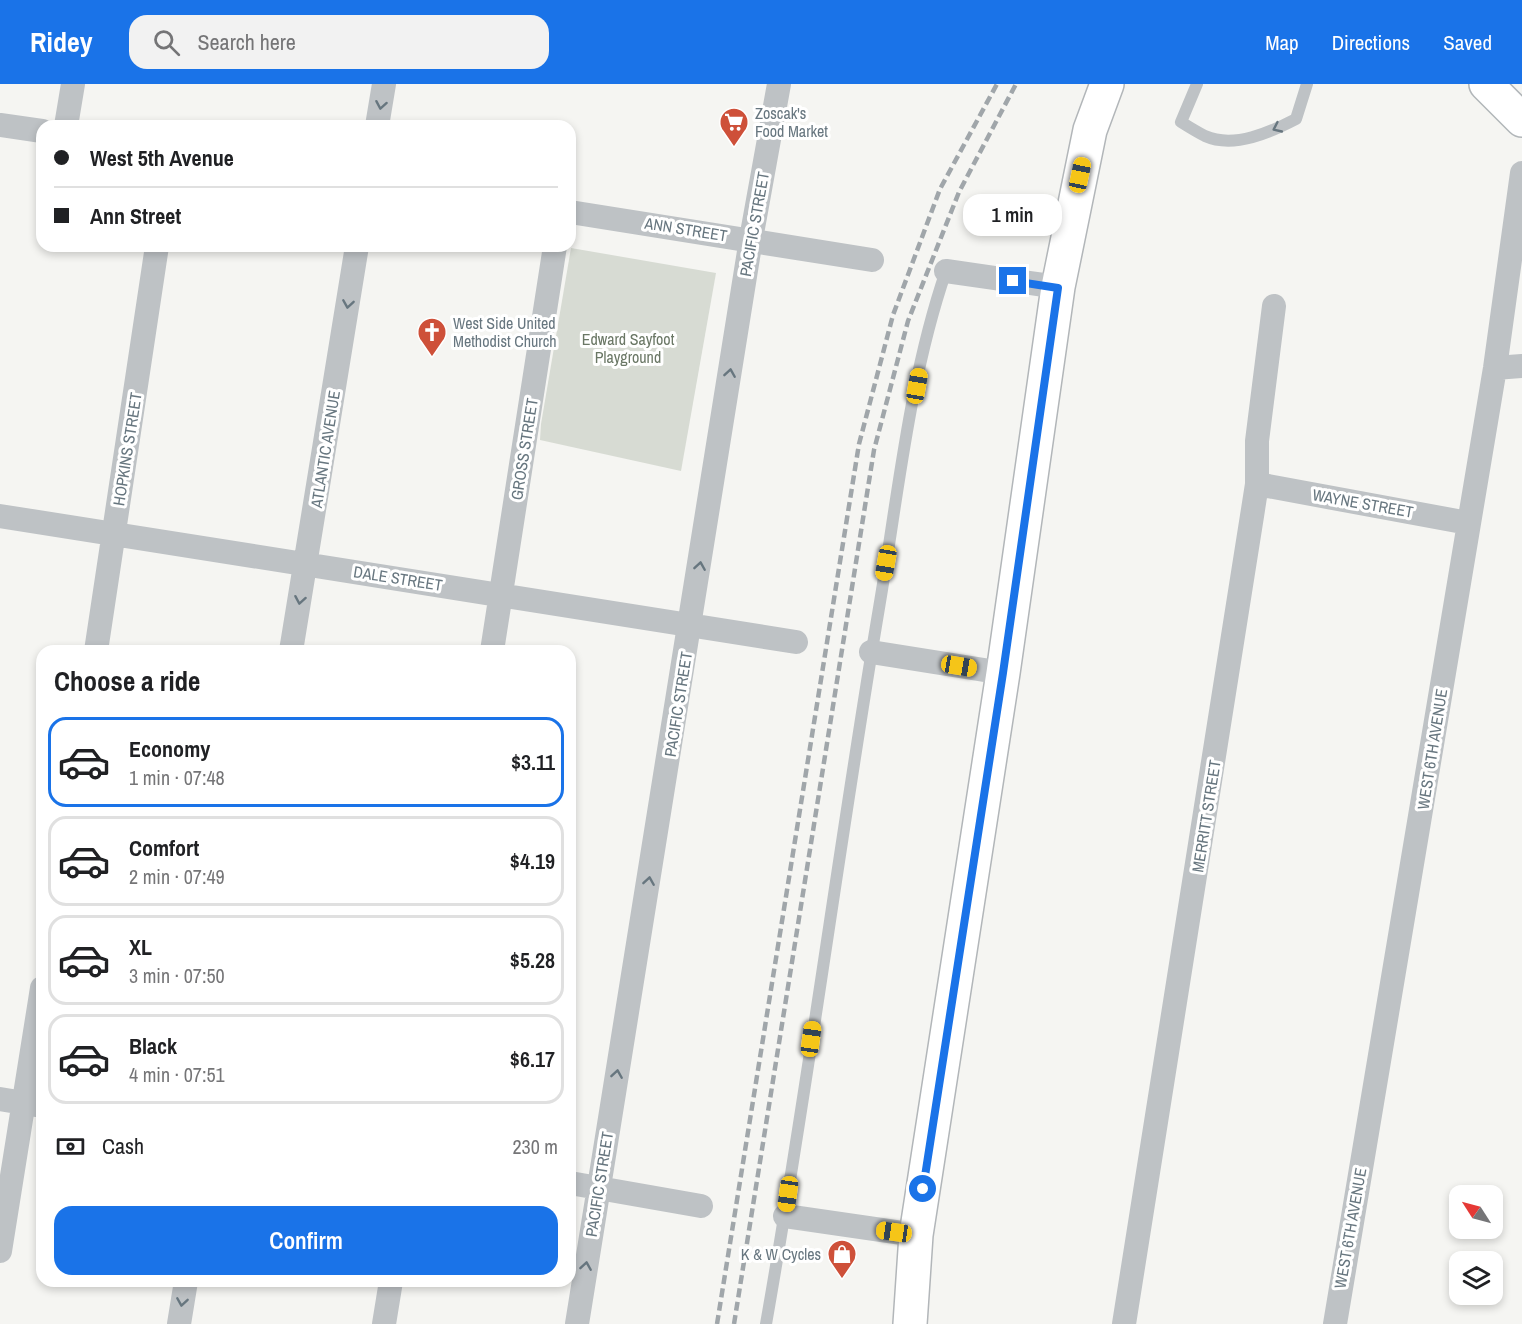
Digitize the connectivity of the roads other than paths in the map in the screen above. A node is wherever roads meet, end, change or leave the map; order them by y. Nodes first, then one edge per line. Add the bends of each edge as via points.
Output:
1 (73, 84) edge
2 (384, 84) edge
3 (779, 84) edge
4 (1107, 84) edge
5 (1197, 84) edge
6 (1307, 84) edge
7 (1486, 84) edge
8 (67, 120) edge
9 (378, 120) edge
10 (1522, 120) edge
11 (0, 125) edge
12 (36, 130) edge
13 (1522, 173) edge
14 (576, 213) edge
15 (751, 239) junction
16 (156, 252) edge
17 (356, 252) edge
18 (554, 252) edge
19 (872, 260) dead end
20 (946, 271) joint
21 (1058, 288) junction
22 (1274, 306) dead end
23 (1522, 366) edge
24 (1496, 368) junction
25 (1257, 484) junction
26 (0, 516) edge
27 (1468, 523) junction
28 (115, 532) junction
29 (306, 564) junction
30 (501, 595) junction
31 (691, 623) junction
32 (796, 642) dead end
33 (97, 645) edge
34 (292, 645) edge
35 (493, 645) edge
36 (872, 652) junction
37 (1003, 673) junction
38 (36, 1065) edge
39 (0, 1099) edge
40 (33, 1104) edge
41 (576, 1184) edge
42 (598, 1189) junction
43 (701, 1206) dead end
44 (785, 1216) junction
45 (916, 1235) junction
46 (0, 1251) edge
47 (185, 1287) edge
48 (390, 1287) edge
49 (179, 1324) edge
50 (384, 1324) edge
51 (577, 1324) edge
52 (766, 1324) edge
53 (910, 1324) edge
54 (1124, 1324) edge
55 (1335, 1324) edge

1 - 8 street
2 -> 9 street
3 - 15 street, PACIFIC STREET
4 - 21 main road via 1090,130
6 -> 5 lane via 1296,119 1268,133 1233,140 1207,137 1181,122
7 - 10 main road
11 - 12 street
13 - 24 street, WEST 6TH AVENUE
14 - 15 street, ANN STREET
15 - 19 street, ANN STREET
31 -> 15 street, PACIFIC STREET
16 - 28 street, HOPKINS STREET
17 -> 29 street, ATLANTIC AVENUE
18 - 30 street, GROSS STREET
20 - 21 street
20 - 36 lane via 929,319
21 - 37 main road
22 - 25 street, MERRITT STREET via 1257,441
23 - 24 street
24 - 27 street, WEST 6TH AVENUE
25 - 27 street, WAYNE STREET
25 - 54 street, MERRITT STREET
26 - 28 street, DALE STREET
27 - 55 street, WEST 6TH AVENUE
28 - 29 street, DALE STREET
28 - 33 street, HOPKINS STREET
29 - 30 street, DALE STREET
29 -> 34 street, ATLANTIC AVENUE
30 - 31 street, DALE STREET
30 - 35 street, GROSS STREET
31 - 32 street, DALE STREET
42 -> 31 street, PACIFIC STREET
36 - 37 street
36 - 44 lane
37 - 45 main road
38 - 40 street
39 - 40 street
40 - 46 street
41 - 42 street
42 - 43 street
51 -> 42 street, PACIFIC STREET
44 - 45 street
44 - 52 lane
45 - 53 main road
47 -> 49 street
48 - 50 street

